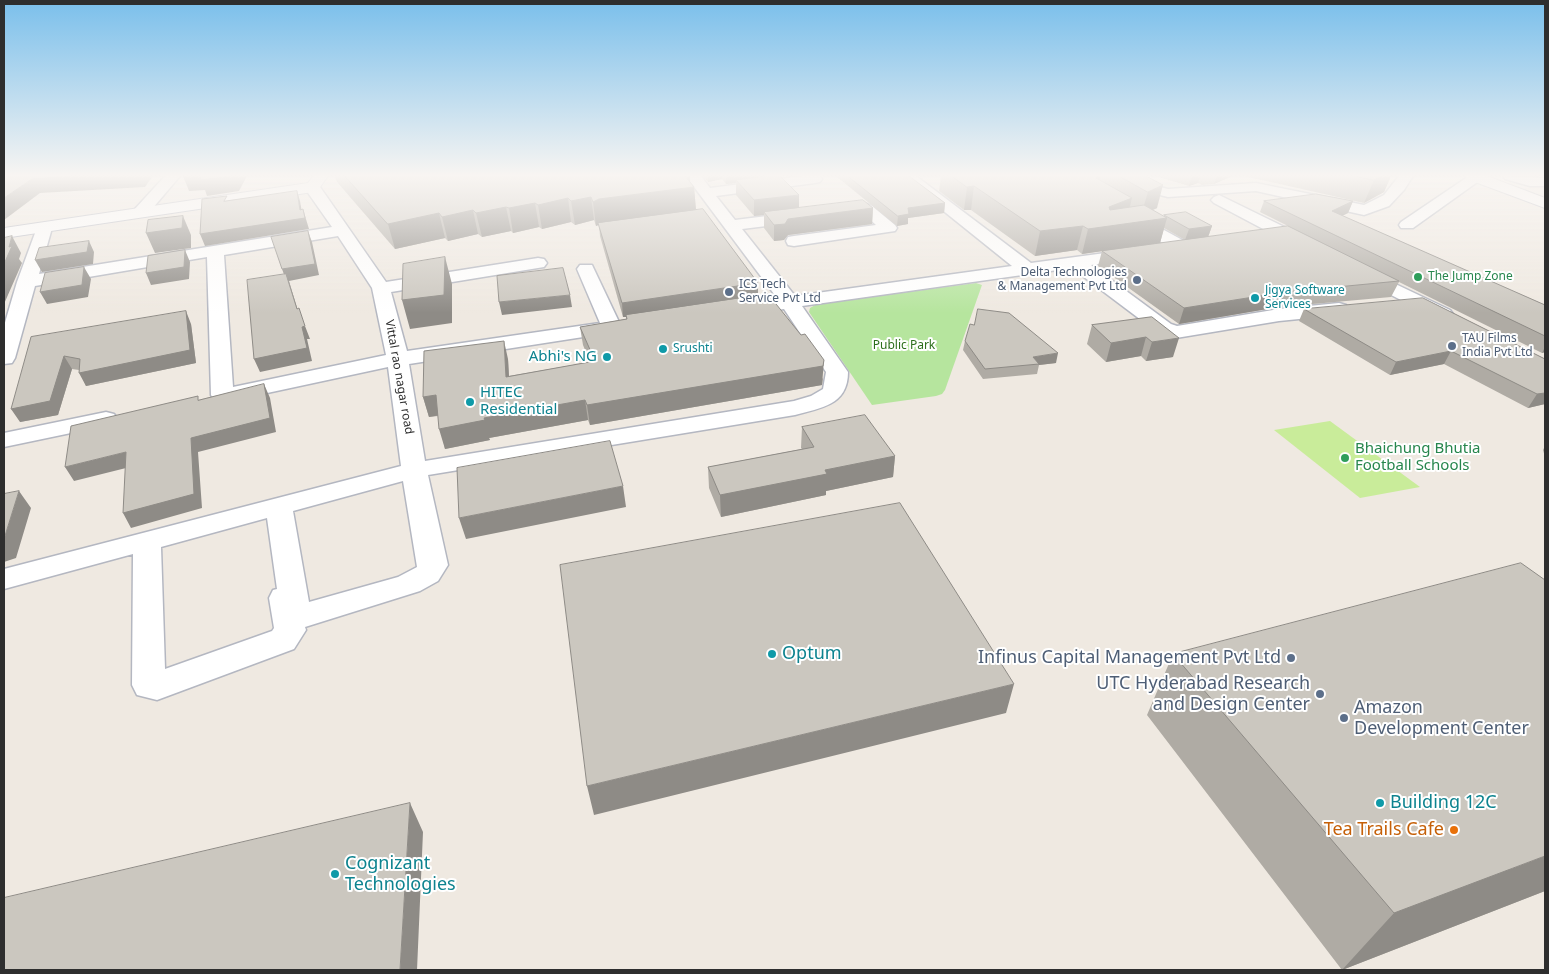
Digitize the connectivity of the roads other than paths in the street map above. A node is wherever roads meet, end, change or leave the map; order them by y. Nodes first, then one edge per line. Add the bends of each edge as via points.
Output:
1 (86, 221) edge
2 (337, 221) edge
3 (724, 221) edge
4 (880, 221) edge
5 (966, 221) edge
6 (1142, 221) edge
7 (1149, 221) edge
8 (1262, 221) edge
9 (1412, 221) edge
10 (1407, 225) dead end
11 (44, 228) junction
12 (344, 230) junction
13 (4, 233) edge
14 (1285, 233) junction
15 (1247, 238) edge
16 (794, 241) dead end
17 (1190, 245) junction
18 (215, 251) junction
19 (1320, 251) edge
20 (538, 263) dead end
21 (1076, 263) junction
22 (1347, 265) edge
23 (1026, 268) junction
24 (586, 269) dead end
25 (26, 282) junction
26 (381, 288) junction
27 (789, 301) junction
28 (1418, 302) junction
29 (1388, 304) edge
30 (1358, 307) edge
31 (720, 312) edge
32 (1460, 323) edge
33 (4, 358) edge
34 (398, 359) junction
35 (127, 415) edge
36 (4, 440) edge
37 (414, 470) junction
38 (273, 508) junction
39 (147, 541) junction
40 (4, 579) edge

1 - 11 street
2 - 12 street, Vittal rao nagar road
3 - 27 street
4 - 16 street via 888,228
5 - 23 street
6 - 17 street
7 - 17 street
8 - 14 street
9 - 10 street
11 - 13 street
11 - 25 street
12 - 18 street
12 - 26 street, Vittal rao nagar road
14 - 15 street
14 - 19 street
17 - 21 street
18 - 25 street
18 - 34 street via 213,397
20 - 26 street
21 - 23 street
21 - 30 street via 1164,328 1176,332 1279,314
22 - 28 street
23 - 27 street
24 - 34 street via 622,326
25 - 33 street
26 - 34 street, Vittal rao nagar road
27 - 31 street
27 - 37 street via 837,372 838,383 833,394 816,403
28 - 29 street
28 - 32 street
34 - 37 street, Vittal rao nagar road
35 - 36 street
37 - 38 street
37 - 38 street, Vittal rao nagar road via 433,564 428,574 409,584 314,614 296,615
38 - 39 street
38 - 39 street via 289,634 283,640 154,686 149,685
39 - 40 street

